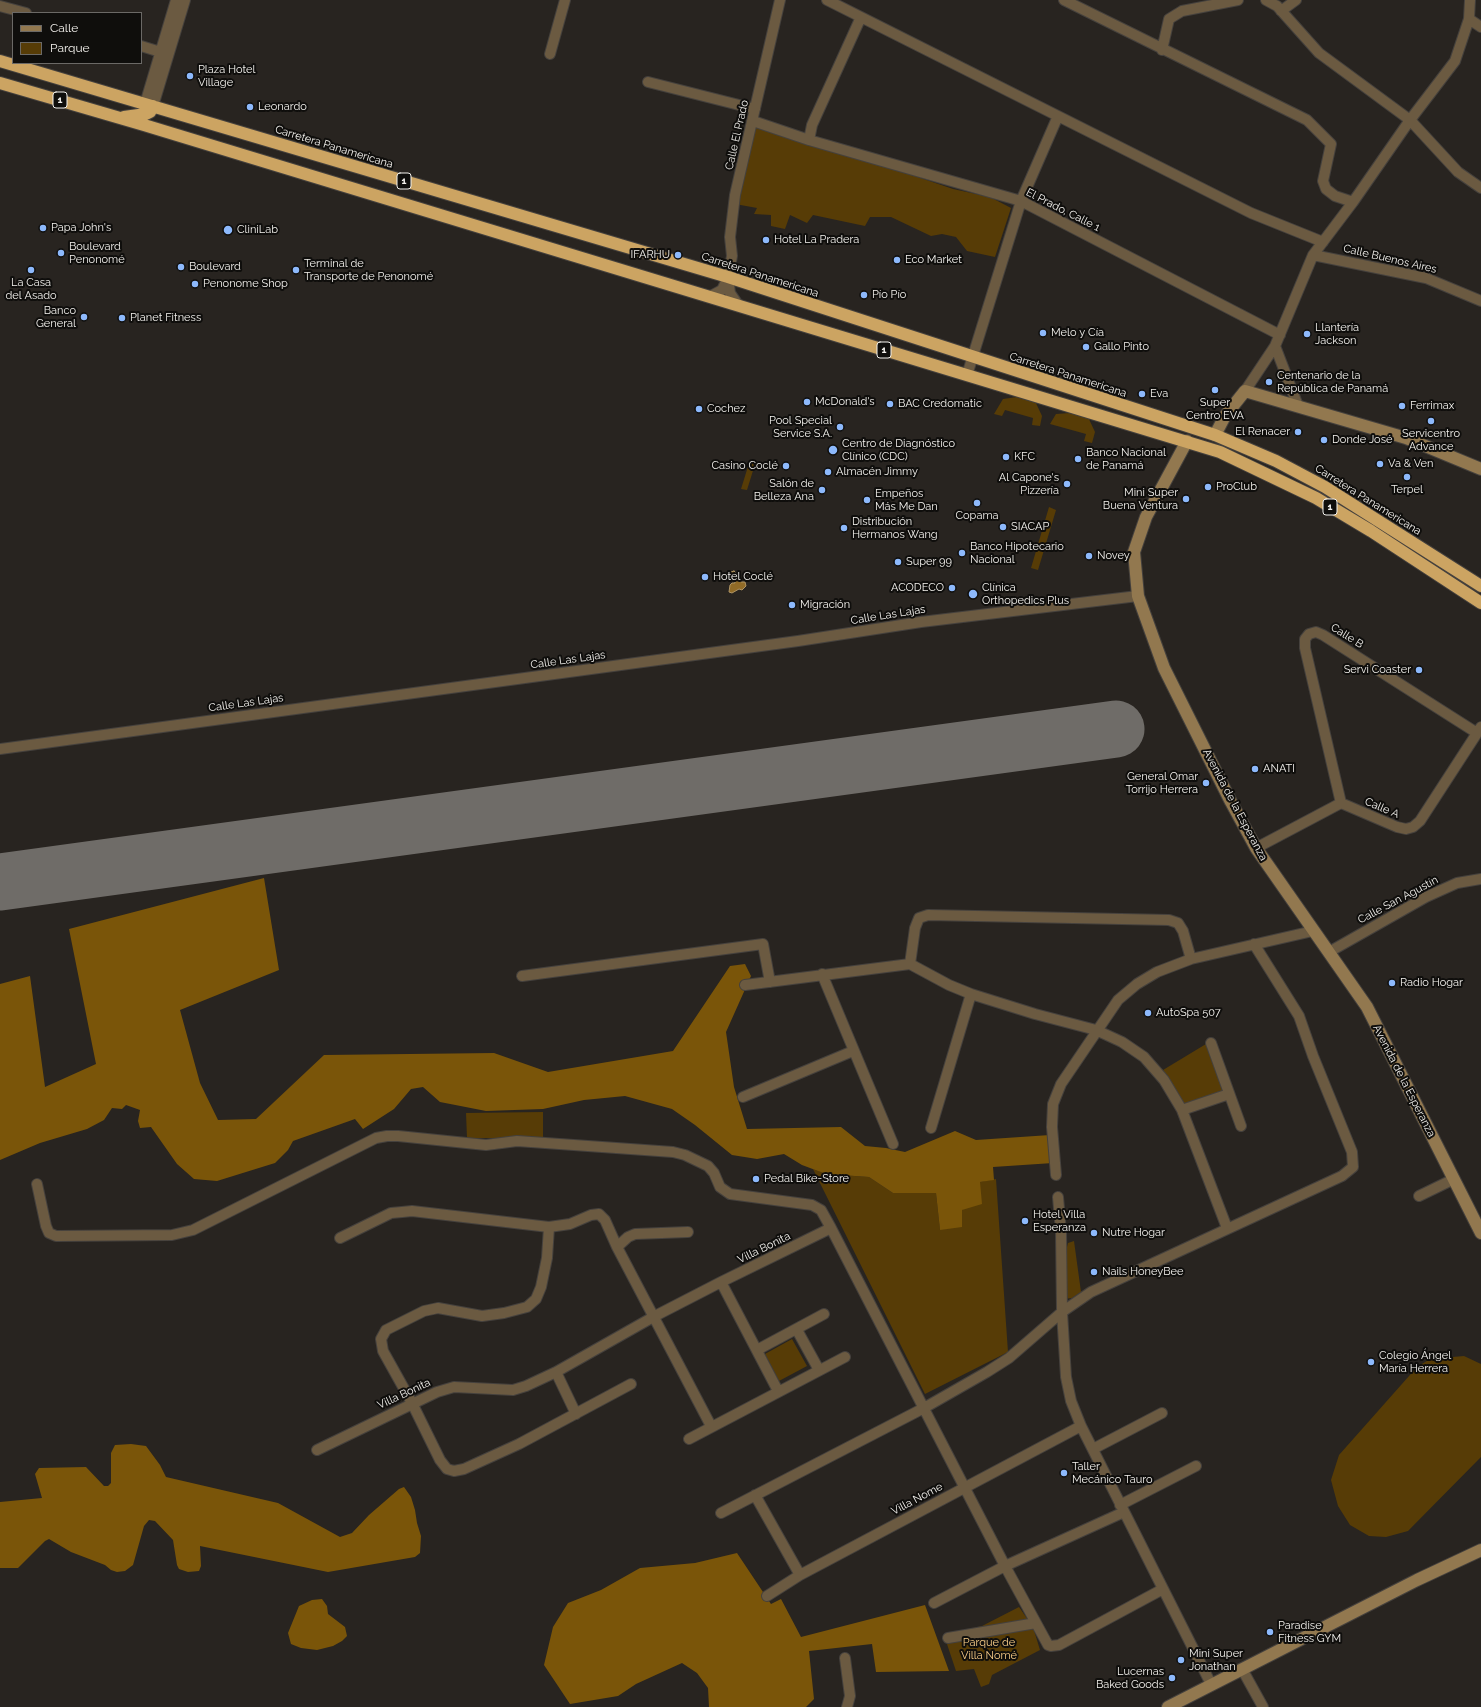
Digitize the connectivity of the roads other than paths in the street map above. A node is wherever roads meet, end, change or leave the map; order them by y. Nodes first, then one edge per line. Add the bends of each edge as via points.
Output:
1 (176, 0) edge
2 (185, 0) edge
3 (565, 0) edge
4 (780, 0) edge
5 (827, 0) edge
6 (1064, 0) edge
7 (1238, 0) edge
8 (1266, 0) edge
9 (1296, 0) edge
10 (1470, 0) edge
11 (0, 6) edge
12 (1281, 11) junction
13 (22, 12) edge
14 (861, 17) junction
15 (1469, 19) junction
16 (1481, 27) edge
17 (142, 46) edge
18 (1162, 50) junction
19 (165, 53) junction
20 (550, 54) dead end
21 (0, 61) edge
22 (648, 82) dead end
23 (0, 83) edge
24 (148, 108) junction
25 (755, 109) junction
26 (1058, 116) junction
27 (119, 117) junction
28 (1410, 120) junction
29 (752, 121) junction
30 (162, 130) junction
31 (810, 140) junction
32 (1481, 188) edge
33 (1021, 201) junction
34 (1353, 202) junction
35 (1323, 242) junction
36 (1313, 255) junction
37 (728, 278) junction
38 (709, 297) junction
39 (1481, 301) edge
40 (739, 306) junction
41 (1280, 335) junction
42 (1275, 346) junction
43 (972, 358) junction
44 (967, 375) junction
45 (1245, 391) junction
46 (1104, 400) junction
47 (1298, 406) junction
48 (1225, 416) junction
49 (1199, 430) junction
50 (1215, 435) junction
51 (1167, 436) junction
52 (1187, 442) junction
53 (1481, 469) edge
54 (1481, 586) edge
55 (1138, 596) junction
56 (1481, 603) edge
57 (1479, 730) edge
58 (0, 748) edge
59 (1341, 803) junction
60 (1256, 848) junction
61 (1481, 879) edge
62 (1313, 931) junction
63 (1254, 944) junction
64 (1329, 952) junction
65 (1191, 959) junction
66 (910, 964) junction
67 (822, 974) junction
68 (522, 976) dead end
69 (770, 982) junction
70 (745, 984) dead end
71 (971, 994) junction
72 (1096, 1030) junction
73 (1211, 1042) dead end
74 (853, 1051) junction
75 (1229, 1094) junction
76 (743, 1097) dead end
77 (1182, 1110) junction
78 (1241, 1126) dead end
79 (931, 1128) dead end
80 (893, 1144) dead end
81 (1056, 1175) dead end
82 (1454, 1179) junction
83 (37, 1184) dead end
84 (1419, 1196) dead end
85 (1058, 1197) dead end
86 (549, 1228) junction
87 (832, 1228) junction
88 (1227, 1228) junction
89 (688, 1232) dead end
90 (1481, 1233) edge
91 (340, 1238) dead end
92 (617, 1247) junction
93 (721, 1282) junction
94 (1062, 1312) junction
95 (824, 1314) dead end
96 (655, 1316) junction
97 (797, 1330) junction
98 (757, 1350) junction
99 (845, 1356) dead end
100 (819, 1370) junction
101 (556, 1372) junction
102 (631, 1384) dead end
103 (778, 1391) junction
104 (412, 1403) junction
105 (924, 1408) junction
106 (1162, 1413) dead end
107 (576, 1414) junction
108 (711, 1426) junction
109 (1081, 1426) junction
110 (689, 1439) dead end
111 (1093, 1449) junction
112 (317, 1450) dead end
113 (1196, 1466) dead end
114 (964, 1487) junction
115 (755, 1495) junction
116 (1122, 1508) junction
117 (721, 1513) dead end
118 (1481, 1550) edge
119 (1005, 1566) junction
120 (800, 1575) junction
121 (1163, 1589) junction
122 (768, 1596) dead end
123 (934, 1603) dead end
124 (1036, 1623) junction
125 (948, 1638) dead end
126 (845, 1658) dead end
127 (1242, 1669) junction
128 (1211, 1684) junction
129 (847, 1707) edge
130 (1168, 1707) edge
131 (1263, 1707) edge

1 - 19 street
2 - 19 street
3 - 20 street
4 - 25 street, Calle El Prado
5 - 14 street
6 - 18 street
7 - 18 street via 1182,11 1169,19
8 - 12 street
9 - 12 street
10 - 15 street
11 - 13 street
12 - 28 street via 1318,53
14 - 26 street
14 - 31 street via 812,124
15 - 16 street
15 - 28 street via 1455,60
17 - 19 street
18 - 34 street via 1307,120 1331,144 1323,182 1326,189 1335,196
19 - 24 street
21 - 24 highway, Carretera Panamericana / 1
22 - 25 street
23 - 27 highway, 1
24 - 27 highway
24 - 30 highway
24 - 37 highway, Carretera Panamericana / 1
25 - 29 street, Calle El Prado
26 - 33 street
26 - 35 street via 1251,212
27 - 30 highway, 1
28 - 32 street via 1458,172
28 - 34 street
29 - 31 street, El Prado, Calle 1
29 - 37 street, Calle El Prado via 735,196 731,232 732,256
30 - 38 highway, 1
31 - 33 street, El Prado, Calle 1
33 - 41 street, El Prado, Calle 1
33 - 43 street
34 - 35 street
35 - 36 street
36 - 39 street, Calle Buenos Aires via 1426,278
36 - 41 street
37 - 38 street via 722,290
37 - 40 street via 730,293
37 - 43 highway, Carretera Panamericana / 1
38 - 40 highway, 1
40 - 44 highway, 1
41 - 42 street
42 - 45 street
42 - 47 street
43 - 44 street
43 - 46 highway, Carretera Panamericana / 1
44 - 46 highway, 1 via 978,371 990,371 1090,401
44 - 51 highway, 1
45 - 47 street
45 - 48 street
46 - 49 highway, Carretera Panamericana / 1
47 - 53 street via 1406,438
48 - 49 street
48 - 50 street
49 - 50 highway, Carretera Panamericana / 1
50 - 51 highway via 1210,441 1191,436
50 - 54 highway, Carretera Panamericana / 1 via 1276,461 1325,486
51 - 52 highway, 1
52 - 55 street, Avenida de la Esperanza via 1146,517 1134,552
52 - 56 highway, 1 via 1220,452 1316,498
55 - 58 street, Calle Las Lajas via 921,622 798,642
55 - 60 street, Avenida de la Esperanza via 1164,668
57 - 59 street, Calle A via 1420,821 1413,827 1397,827
57 - 59 street, Calle B via 1323,635 1316,632 1309,634 1305,639 1305,648
59 - 60 street
60 - 62 street, Avenida de la Esperanza
61 - 64 street, Calle San Agustín via 1457,883 1426,897
62 - 63 street
62 - 64 street, Avenida de la Esperanza
63 - 65 street
63 - 88 street via 1298,1016 1352,1152 1354,1167 1342,1176
64 - 82 street, Avenida de la Esperanza via 1367,1008
65 - 66 street via 1183,931 1178,923 1169,920 928,915 919,918 915,928
65 - 72 street via 1157,972 1136,984 1118,1000
66 - 67 street
66 - 71 street via 948,985
67 - 69 street
67 - 74 street
68 - 69 street via 763,944
69 - 70 street
71 - 72 street
71 - 79 street
72 - 77 street via 1122,1042 1144,1057 1164,1080
72 - 81 street via 1061,1084 1053,1104
73 - 75 street
74 - 76 street
74 - 80 street
75 - 77 street
75 - 78 street
77 - 88 street
82 - 84 street
82 - 90 street, Avenida de la Esperanza
83 - 87 street via 46,1226 49,1233 56,1236 172,1235 192,1230 376,1138 398,1136 486,1145 517,1141 685,1155 708,1166 720,1187 730,1194 812,1205 821,1210
85 - 94 street
86 - 91 street via 412,1211 391,1213
86 - 92 street via 599,1214 605,1220
86 - 104 street via 542,1288 536,1299 527,1307 482,1316 438,1308 424,1311 386,1330 381,1339 383,1350
87 - 93 street, Villa Bonita
87 - 105 street
88 - 94 street via 1091,1292
89 - 92 street via 635,1234
92 - 96 street
93 - 96 street, Villa Bonita
93 - 98 street
94 - 105 street via 1009,1358
94 - 109 street via 1066,1377
95 - 97 street
96 - 101 street, Villa Bonita
96 - 108 street
97 - 98 street
97 - 100 street
98 - 103 street
99 - 100 street
100 - 103 street
101 - 104 street, Villa Bonita via 513,1390 454,1387
101 - 107 street
102 - 107 street
103 - 108 street
104 - 107 street via 440,1460 446,1469 454,1471 519,1444
104 - 112 street, Villa Bonita
105 - 114 street
105 - 115 street
106 - 111 street
108 - 110 street
109 - 111 street
109 - 114 street, Villa Nome
111 - 116 street
113 - 116 street
114 - 119 street
114 - 120 street, Villa Nome
115 - 117 street
115 - 120 street
116 - 119 street
116 - 121 street
118 - 127 street
119 - 123 street
119 - 124 street
120 - 122 street, Villa Nome
121 - 124 street via 1059,1644 1051,1646 1045,1641
121 - 128 street
124 - 125 street
126 - 129 street via 850,1696
127 - 128 street
127 - 131 street
128 - 130 street

